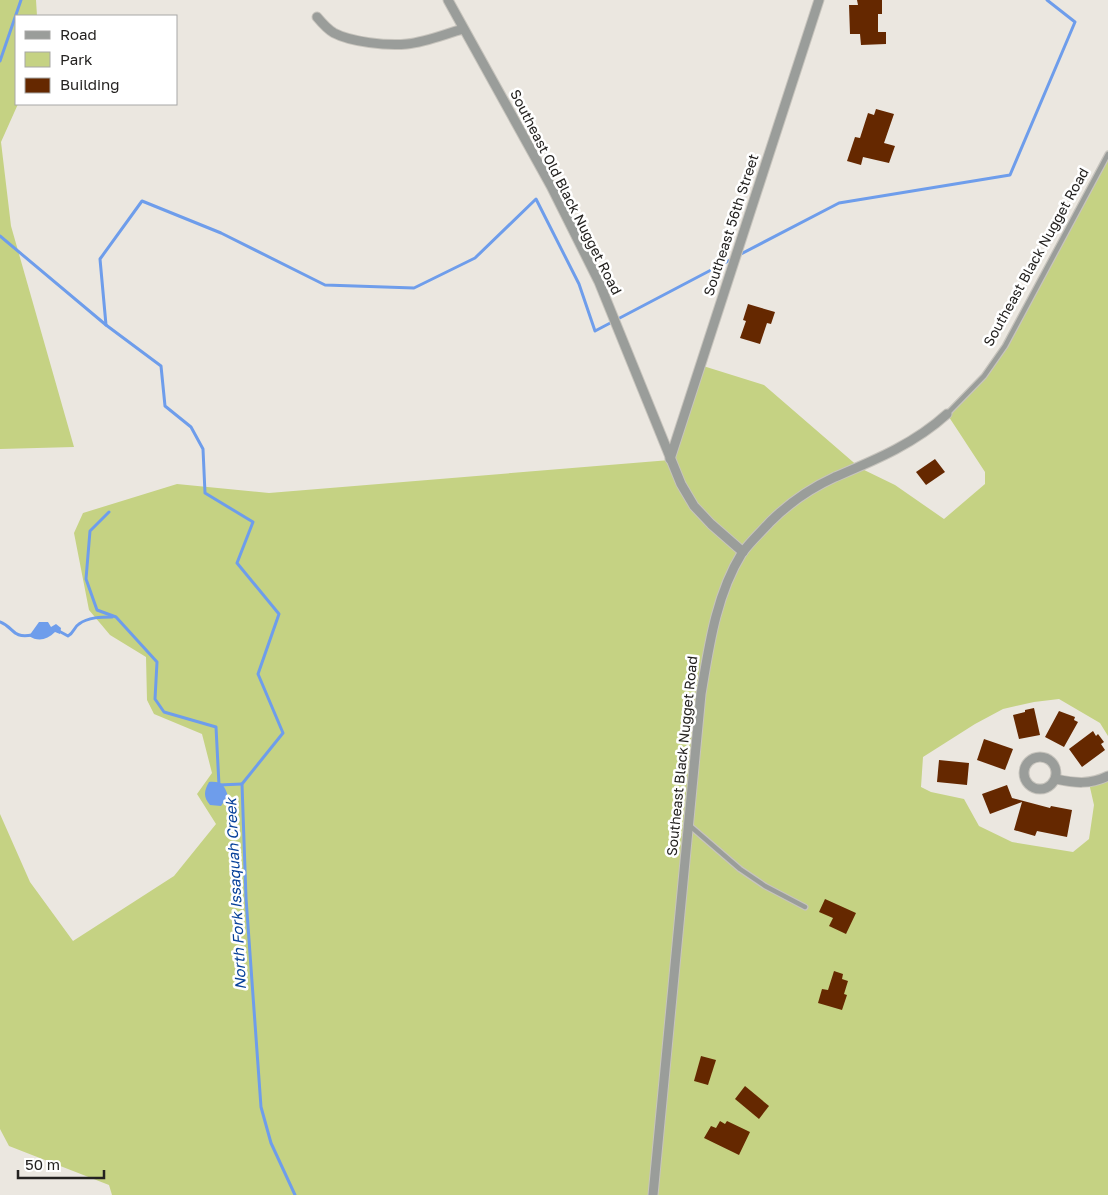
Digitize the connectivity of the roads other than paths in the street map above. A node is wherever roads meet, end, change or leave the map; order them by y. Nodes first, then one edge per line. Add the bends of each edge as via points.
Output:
1 (448, 0) edge
2 (819, 0) edge
3 (317, 17) dead end
4 (463, 28) junction
5 (1108, 154) edge
6 (947, 414) joint
7 (670, 460) junction
8 (743, 552) junction
9 (1108, 776) edge
10 (1056, 779) dead end
11 (688, 824) junction
12 (805, 907) dead end
13 (653, 1195) edge

1 - 4 street, Southeast Old Black Nugget Road
2 - 7 street, Southeast 56th Street
3 - 4 street via 333,33 345,38 387,44 426,40
4 - 7 street, Southeast Old Black Nugget Road via 551,186 599,282
5 - 6 lane, Southeast Black Nugget Road via 1005,346 984,376
6 - 8 street, Southeast Black Nugget Road via 905,445 816,486 794,500
7 - 8 street, Southeast Old Black Nugget Road via 694,506
8 - 11 street, Southeast Black Nugget Road via 722,596 708,652
9 - 10 street via 1089,783
11 - 12 lane via 740,869 781,896
11 - 13 street, Southeast Black Nugget Road

